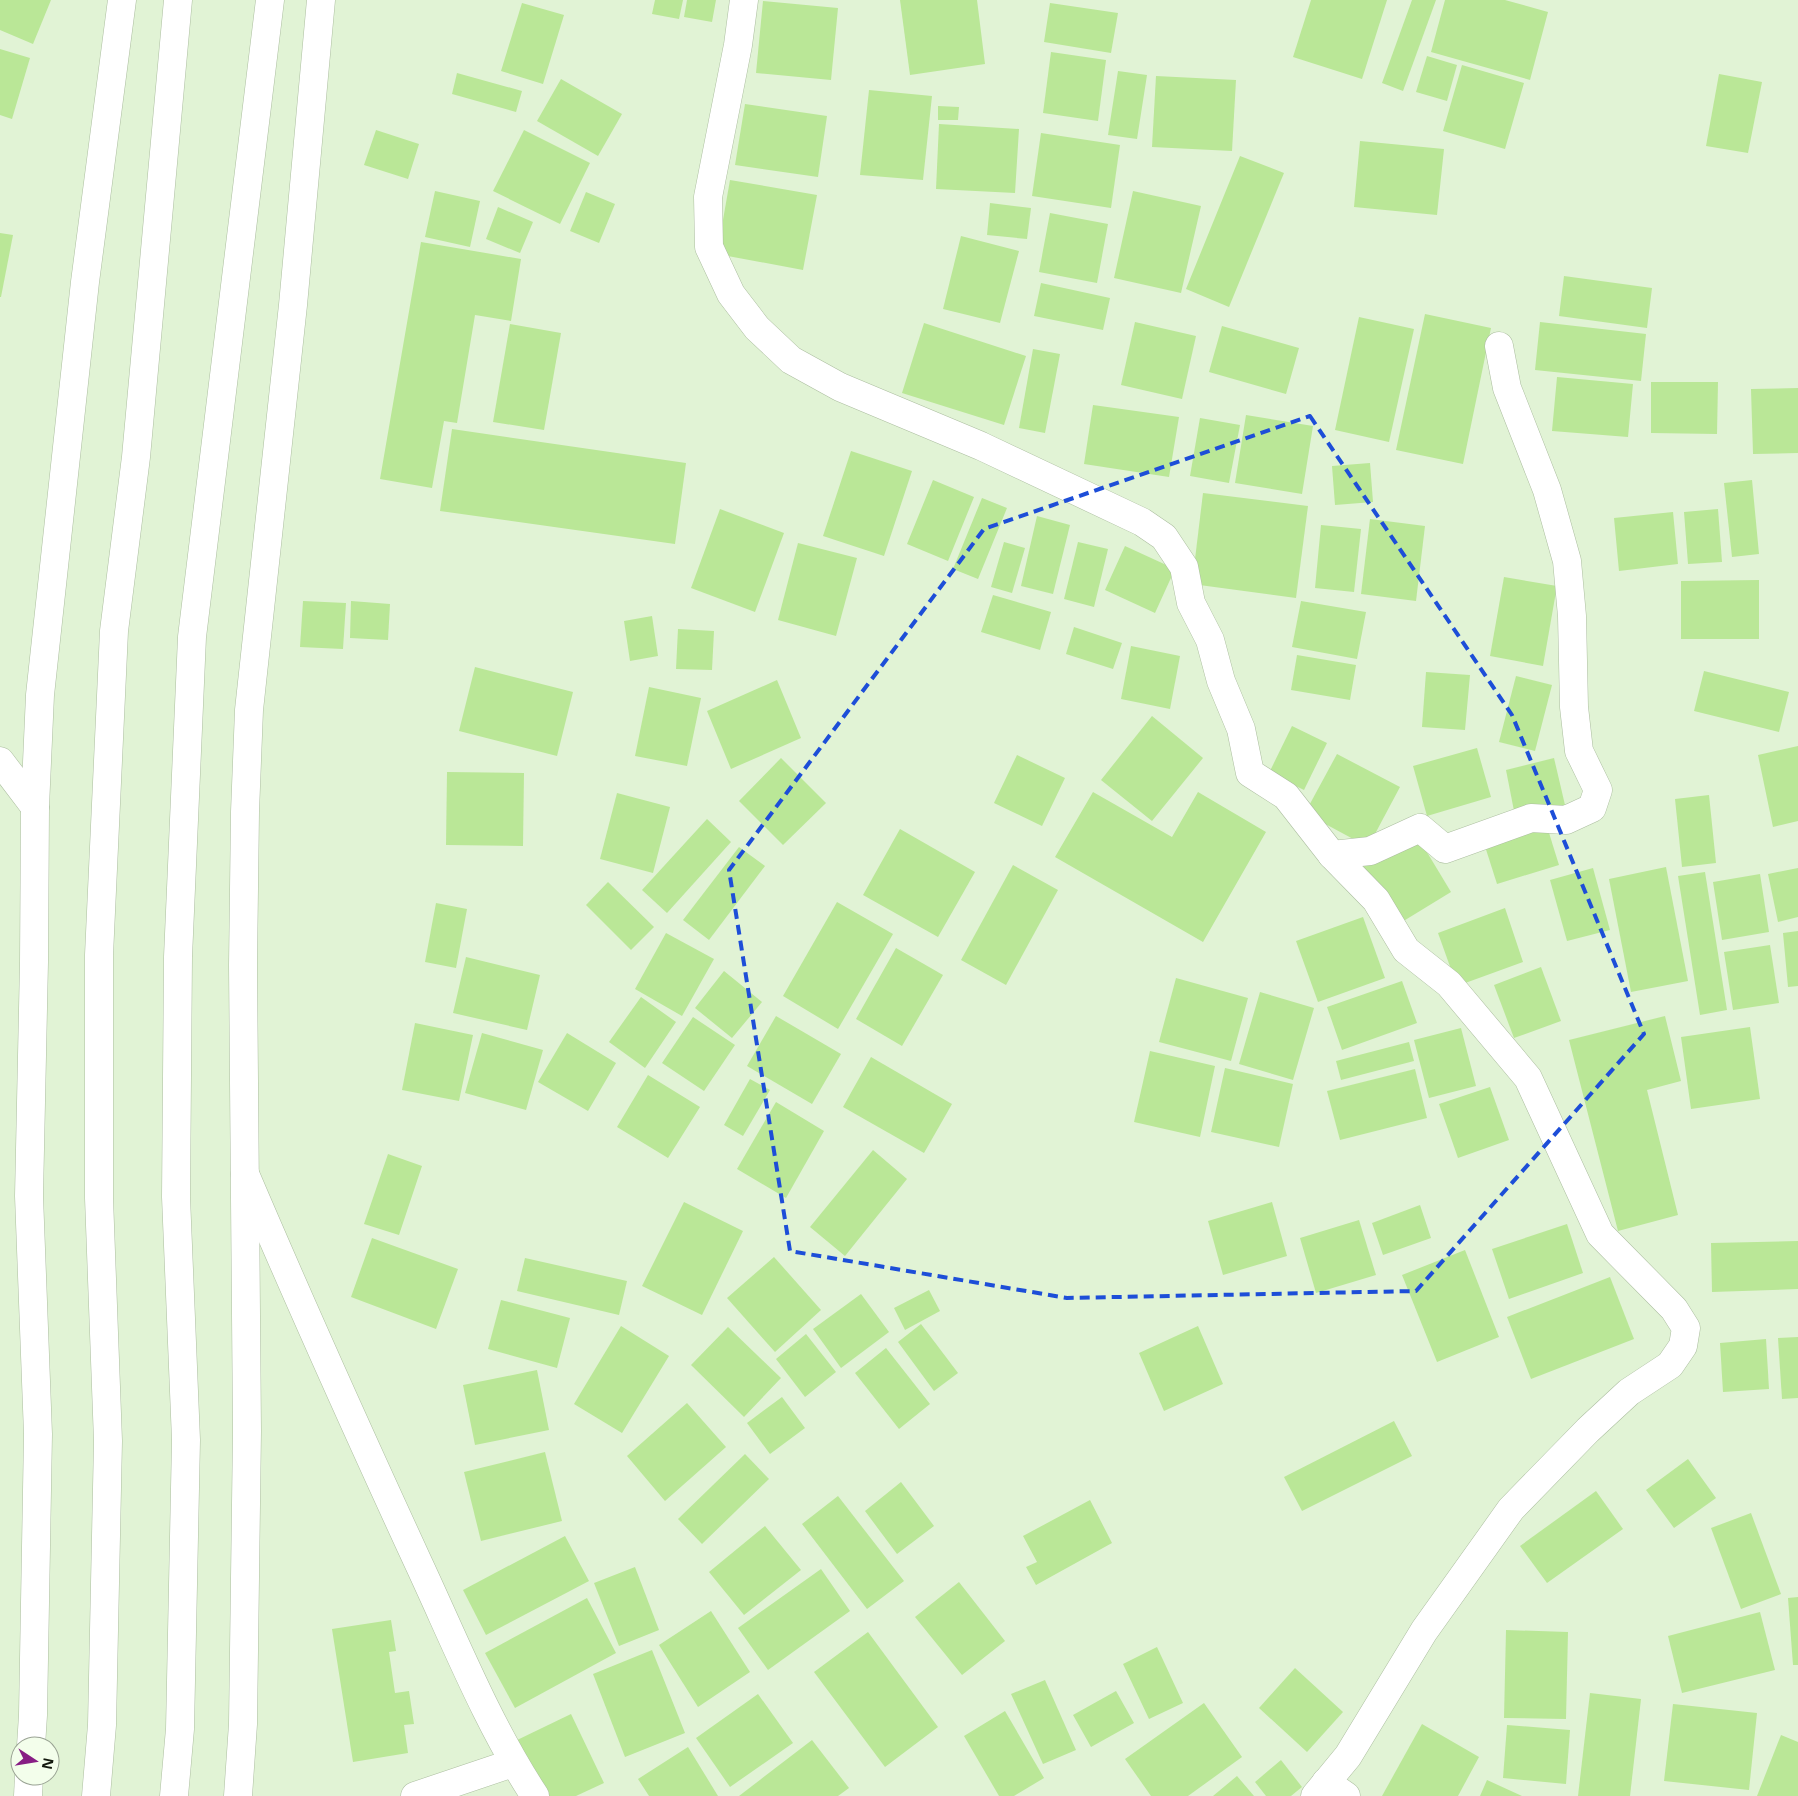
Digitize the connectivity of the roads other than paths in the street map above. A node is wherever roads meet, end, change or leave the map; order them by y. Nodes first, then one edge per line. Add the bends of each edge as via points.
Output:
1 (122, 0) edge
2 (178, 0) edge
3 (270, 0) edge
4 (321, 0) edge
5 (744, 0) edge
6 (1499, 346) dead end
7 (0, 761) edge
8 (35, 807) junction
9 (1332, 855) junction
10 (245, 1174) junction
11 (32, 1736) edge
12 (513, 1763) junction
13 (1329, 1791) edge
14 (96, 1796) edge
15 (174, 1796) edge
16 (238, 1796) edge
17 (415, 1796) edge
18 (535, 1796) edge

1 - 8 main road via 85,282 40,694
2 - 14 main road via 136,457 114,631 99,955 99,1198 108,1441 102,1725
3 - 15 main road via 192,637 178,957 176,1196 186,1440 180,1729
4 - 10 main road via 293,305 249,710 244,812
5 - 9 main road via 708,197 709,247 730,294 757,328 791,360 840,387 982,446 1142,522 1164,537 1184,567 1191,603 1210,640 1221,681 1240,729 1250,772 1286,796
6 - 9 main road via 1507,388 1547,490 1567,560 1579,751 1598,790 1592,808 1566,820 1531,818 1445,849 1420,828 1370,851
7 - 8 main road
8 - 11 main road via 28,1196 38,1434
9 - 13 main road via 1376,900 1406,950 1449,984 1528,1078 1600,1234 1674,1309 1686,1328 1683,1346 1670,1365 1629,1392 1511,1509 1424,1631
10 - 12 main road via 320,1348
10 - 16 main road via 247,1431 243,1724
12 - 17 main road
12 - 18 main road

